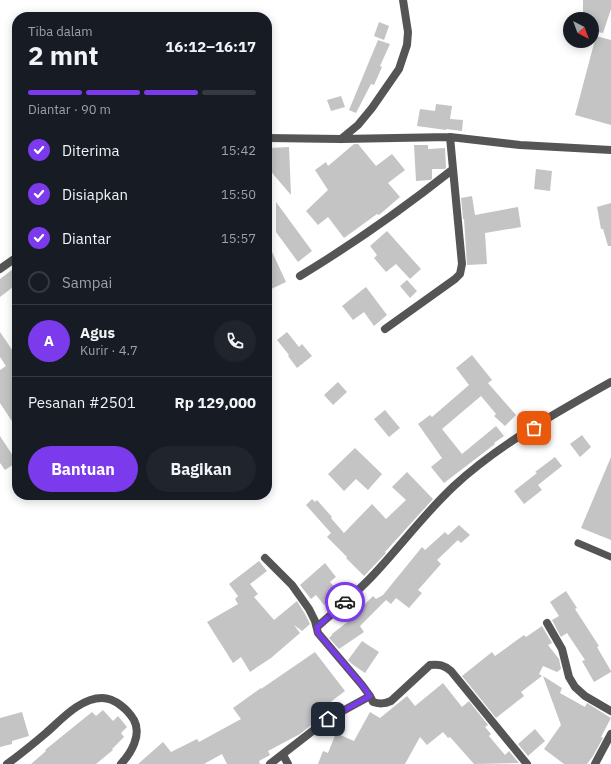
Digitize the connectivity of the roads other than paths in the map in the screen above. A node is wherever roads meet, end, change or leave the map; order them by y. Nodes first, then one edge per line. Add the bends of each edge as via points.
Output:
1 (403, 0) edge
2 (450, 137) junction
3 (272, 138) edge
4 (341, 139) junction
5 (611, 150) edge
6 (452, 170) junction
7 (12, 261) edge
8 (0, 269) edge
9 (300, 276) dead end
10 (384, 330) dead end
11 (611, 382) edge
12 (578, 543) dead end
13 (611, 557) edge
14 (265, 558) dead end
15 (547, 623) dead end
16 (317, 627) junction
17 (370, 696) junction
18 (611, 711) edge
19 (611, 734) edge
20 (283, 755) junction
21 (7, 764) edge
22 (121, 764) edge
23 (270, 764) edge
24 (288, 764) edge
25 (527, 764) edge
26 (595, 764) edge

1 - 4 street via 408,32 407,45 399,69 358,125
2 - 4 street
2 - 5 street via 520,145
2 - 6 street
3 - 4 street
6 - 9 street via 403,208
6 - 10 street via 462,264 460,274
7 - 8 street
11 - 16 street via 493,455 455,486 376,572
12 - 13 lane
14 - 16 street via 292,586 309,609
15 - 18 street via 562,649 569,677 575,687
16 - 17 street via 318,633
17 - 20 street via 328,719
17 - 25 street via 373,702 383,704 391,700 430,664 446,666
19 - 26 street
20 - 23 street
20 - 24 street
21 - 22 street via 75,709 88,701 103,698 119,703 137,725 137,735 128,756

